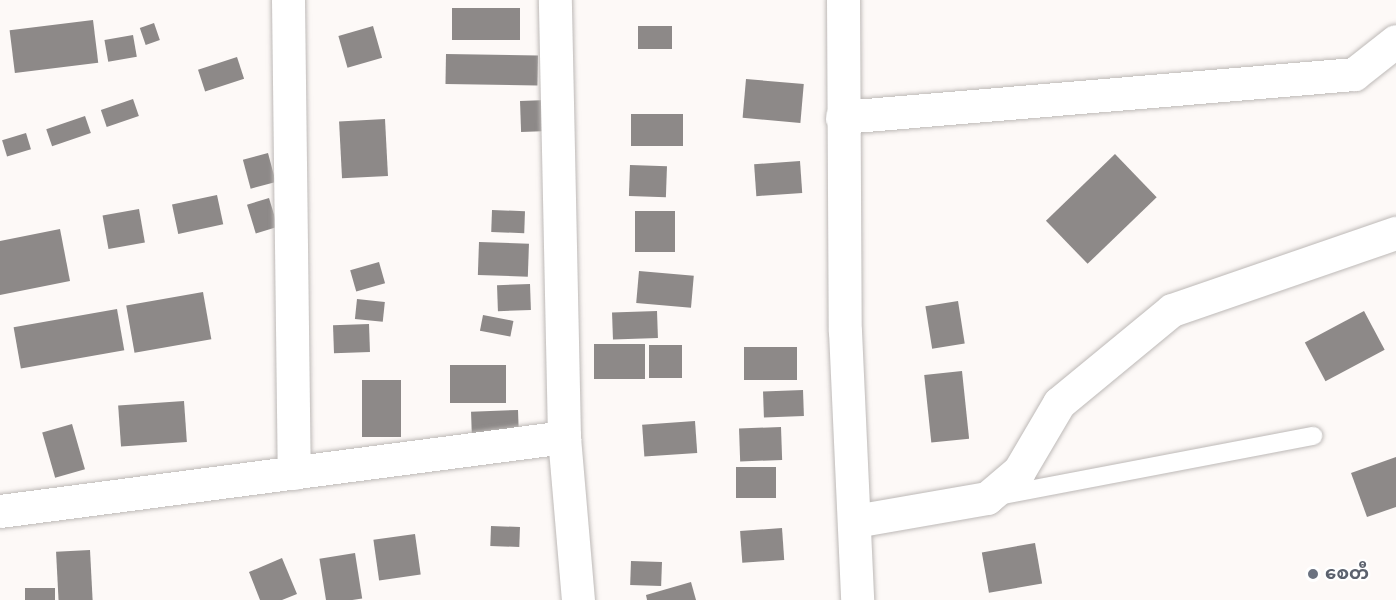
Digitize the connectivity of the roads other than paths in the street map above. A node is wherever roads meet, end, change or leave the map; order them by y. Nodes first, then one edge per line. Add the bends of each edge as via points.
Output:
1 (288, 0) edge
2 (555, 0) edge
3 (843, 0) edge
4 (1396, 41) edge
5 (842, 117) junction
6 (1396, 233) edge
7 (1313, 436) dead end
8 (564, 438) junction
9 (294, 473) junction
10 (987, 498) junction
11 (0, 511) edge
12 (855, 521) junction
13 (578, 600) edge
14 (857, 600) edge

1 - 9 street
2 - 8 street
3 - 5 street
4 - 5 street via 1354,74
5 - 12 street via 845,331
6 - 10 street via 1172,310 1059,402 1019,471
7 - 10 lane
8 - 9 street
8 - 13 street
9 - 11 street
10 - 12 street
12 - 14 street

